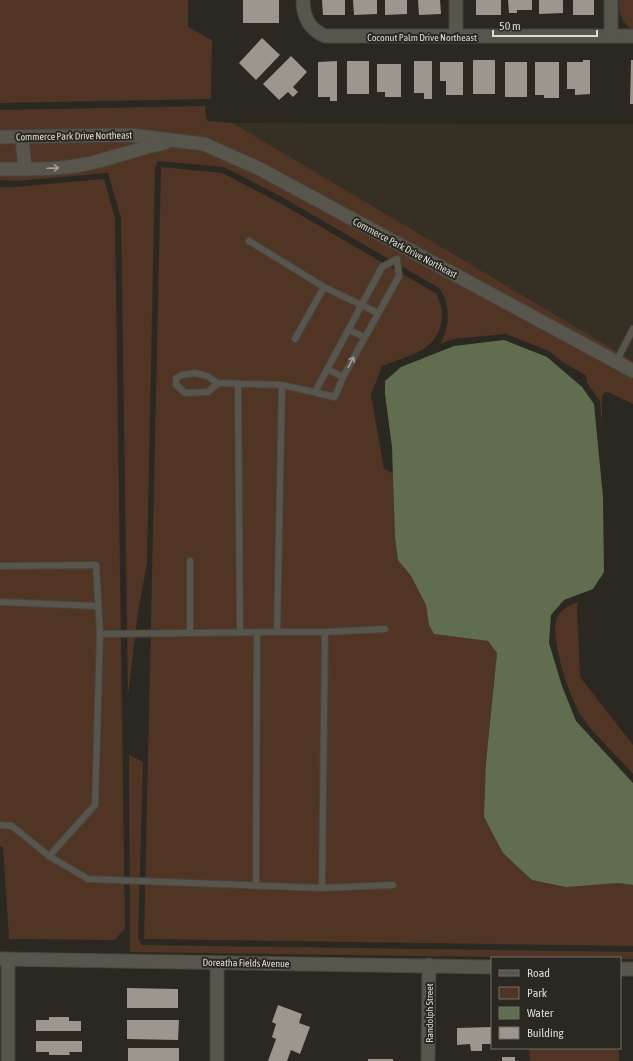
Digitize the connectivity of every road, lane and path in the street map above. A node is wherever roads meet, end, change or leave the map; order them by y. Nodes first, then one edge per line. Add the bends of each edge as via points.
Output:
1 (456, 0) edge
2 (611, 0) edge
3 (303, 2) edge
4 (456, 36) junction
5 (611, 36) junction
6 (633, 36) edge
7 (0, 137) edge
8 (22, 137) junction
9 (172, 141) junction
10 (0, 169) edge
11 (25, 169) junction
12 (249, 241) dead end
13 (403, 246) junction
14 (397, 259) junction
15 (324, 287) junction
16 (362, 304) junction
17 (378, 313) junction
18 (633, 329) edge
19 (349, 330) junction
20 (364, 338) junction
21 (295, 339) dead end
22 (616, 362) junction
23 (327, 369) junction
24 (633, 371) edge
25 (343, 377) junction
26 (218, 383) junction
27 (238, 385) junction
28 (282, 385) junction
29 (315, 392) junction
30 (190, 560) dead end
31 (0, 566) edge
32 (0, 602) edge
33 (98, 606) junction
34 (385, 629) dead end
35 (240, 632) junction
36 (257, 632) junction
37 (278, 632) junction
38 (325, 632) junction
39 (190, 633) junction
40 (100, 634) junction
41 (0, 825) edge
42 (49, 856) junction
43 (256, 885) junction
44 (393, 885) dead end
45 (322, 888) junction
46 (4, 959) edge
47 (217, 963) junction
48 (429, 965) junction
49 (491, 967) edge
50 (621, 969) edge
51 (633, 969) edge
52 (8, 1061) edge
53 (217, 1061) edge
54 (428, 1061) edge

1 - 4 street
2 - 5 street
3 - 4 street, Coconut Palm Drive Northeast via 307,22 325,36
4 - 5 street, Coconut Palm Drive Northeast
5 - 6 street, Coconut Palm Drive Northeast
7 - 8 street, Commerce Park Drive Northeast
8 - 9 street, Commerce Park Drive Northeast via 130,135
8 - 11 street
11 -> 9 street, Commerce Park Drive Northeast via 63,168 91,163 131,150
9 - 13 street, Commerce Park Drive Northeast via 204,144 260,169
10 - 11 street, Commerce Park Drive Northeast
12 - 15 lane
13 - 14 lane
13 - 22 street, Commerce Park Drive Northeast
14 - 16 lane via 382,267
14 - 17 lane via 399,276
15 - 16 lane
15 - 21 lane
16 - 17 lane
16 - 19 lane
17 - 20 lane
18 - 22 lane
19 - 20 lane
19 - 23 lane
25 -> 20 lane
22 - 24 street, Commerce Park Drive Northeast
23 - 25 lane
23 - 29 lane
25 - 29 lane via 334,397
26 - 26 lane via 207,376 195,374 176,378 176,385 185,393 208,392
26 - 27 lane
27 - 28 lane
27 - 35 lane
28 - 29 lane
28 - 37 lane
30 - 39 lane
31 - 33 lane via 96,565
32 - 33 lane
33 - 40 lane
34 - 38 lane
35 - 36 lane
35 - 39 lane
36 - 37 lane
36 - 43 lane
37 - 38 lane
38 - 45 lane
39 - 40 lane
40 - 42 lane via 95,805
41 - 42 lane via 12,826
42 - 43 lane via 88,879
43 - 45 lane
44 - 45 lane
46 - 47 street, Doreatha Fields Avenue
46 - 52 street
47 - 48 street, Doreatha Fields Avenue
47 - 53 street
48 - 49 street, Doreatha Fields Avenue
48 - 54 street, Randolph Street
50 - 51 street

